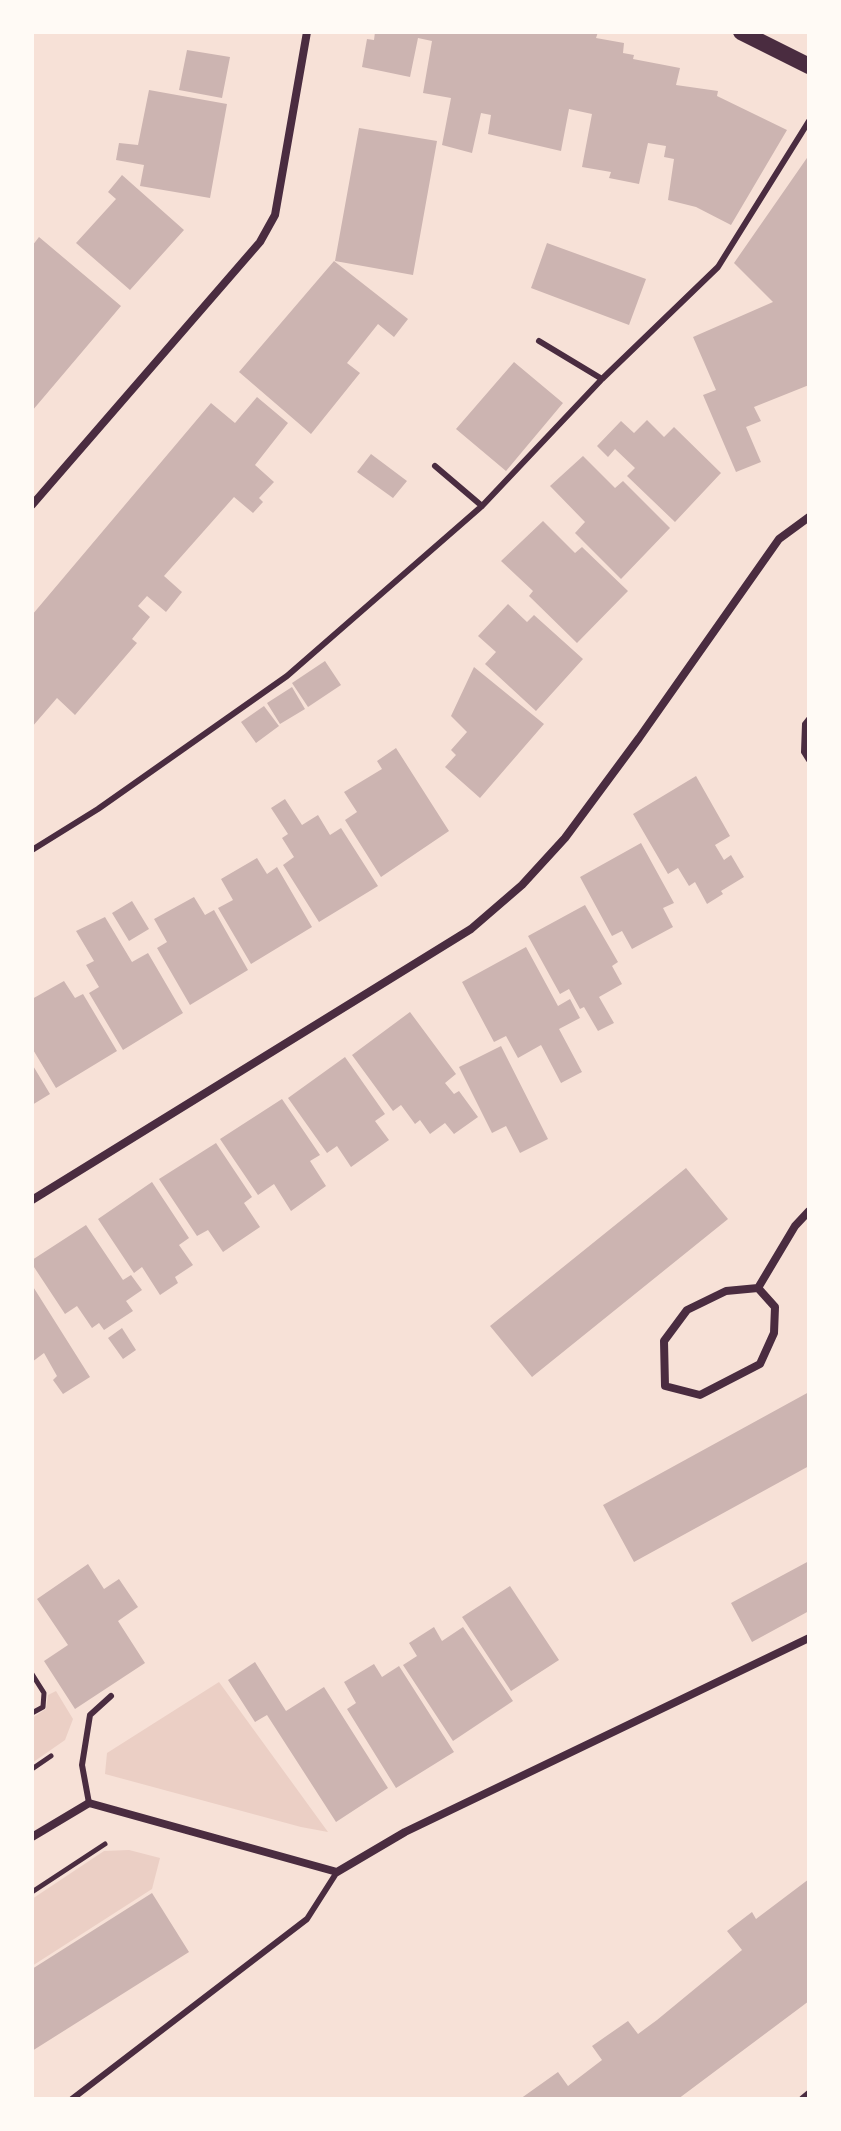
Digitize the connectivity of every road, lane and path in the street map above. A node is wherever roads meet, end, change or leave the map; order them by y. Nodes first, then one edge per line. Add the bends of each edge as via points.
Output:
1 (307, 32) edge
2 (741, 32) edge
3 (809, 66) edge
4 (809, 121) edge
5 (539, 341) dead end
6 (602, 379) junction
7 (435, 466) dead end
8 (32, 505) edge
9 (482, 506) junction
10 (809, 517) edge
11 (809, 719) edge
12 (809, 760) edge
13 (32, 850) edge
14 (32, 1200) edge
15 (809, 1211) edge
16 (758, 1288) junction
17 (809, 1638) edge
18 (32, 1674) edge
19 (111, 1696) dead end
20 (32, 1713) edge
21 (89, 1803) junction
22 (32, 1837) edge
23 (111, 1839) dead end
24 (337, 1872) junction
25 (32, 1892) edge
26 (809, 2094) edge
27 (72, 2099) edge
28 (803, 2099) edge

1 - 8 street via 275,215 260,242
2 - 3 main road
4 - 6 lane via 718,267
5 - 6 lane
6 - 9 lane
7 - 9 lane
9 - 13 lane via 287,676
10 - 14 street via 779,539 565,838 522,885 471,929
11 - 12 lane via 804,752
15 - 16 street
16 - 16 street via 726,1291 687,1310 664,1341 665,1386 700,1395 760,1364 774,1333 775,1307
17 - 24 street via 405,1832
18 - 20 path via 44,1693 43,1707
19 - 21 lane via 90,1715 82,1765
21 - 22 street
21 - 24 street
23 - 25 path
24 - 27 lane via 307,1919
26 - 28 street

